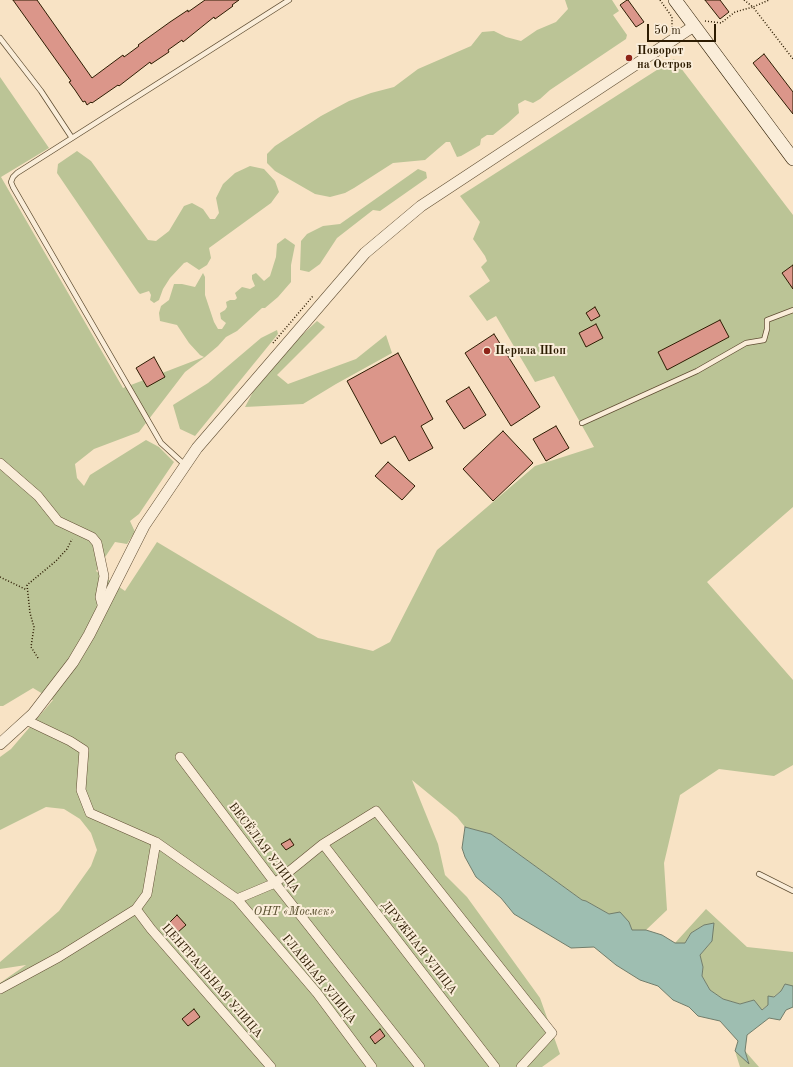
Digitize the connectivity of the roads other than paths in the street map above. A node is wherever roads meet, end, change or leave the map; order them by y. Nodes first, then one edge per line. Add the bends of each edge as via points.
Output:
1 (289, 0) edge
2 (675, 0) edge
3 (694, 26) junction
4 (0, 38) edge
5 (72, 138) junction
6 (793, 159) edge
7 (793, 310) edge
8 (582, 423) dead end
9 (0, 463) edge
10 (186, 465) junction
11 (103, 608) junction
12 (26, 720) junction
13 (0, 744) edge
14 (180, 757) dead end
15 (156, 842) junction
16 (323, 844) junction
17 (759, 874) dead end
18 (276, 884) junction
19 (793, 891) edge
20 (237, 899) junction
21 (136, 909) junction
22 (0, 989) edge
23 (272, 1067) edge
24 (372, 1067) edge
25 (420, 1067) edge
26 (495, 1067) edge
27 (521, 1067) edge

1 - 5 lane
2 - 3 main road
3 - 6 main road
3 - 10 street via 421,206 376,243 197,448
4 - 5 lane via 41,91
5 - 10 lane via 16,173 11,182 161,443
7 - 8 lane via 767,320 764,340 746,343 697,371
9 - 11 street via 38,496 58,521 92,537 97,543 104,576 100,597
10 - 11 street via 144,526
11 - 12 street via 73,662
12 - 13 street
12 - 15 street, ГЛАВНАЯ УЛИЦА via 84,750 81,790 90,813
14 - 18 street, ВЕСЁЛАЯ УЛИЦА
15 - 20 street, ГЛАВНАЯ УЛИЦА
15 - 21 street via 146,894
16 - 18 street
16 - 26 street, ДРУЖНАЯ УЛИЦА
16 - 27 street via 376,811 552,1032
17 - 19 lane
18 - 20 street
18 - 25 street, ВЕСЁЛАЯ УЛИЦА
20 - 24 street, ГЛАВНАЯ УЛИЦА via 317,993
21 - 22 street via 59,957
21 - 23 street, ЦЕНТРАЛЬНАЯ УЛИЦА

